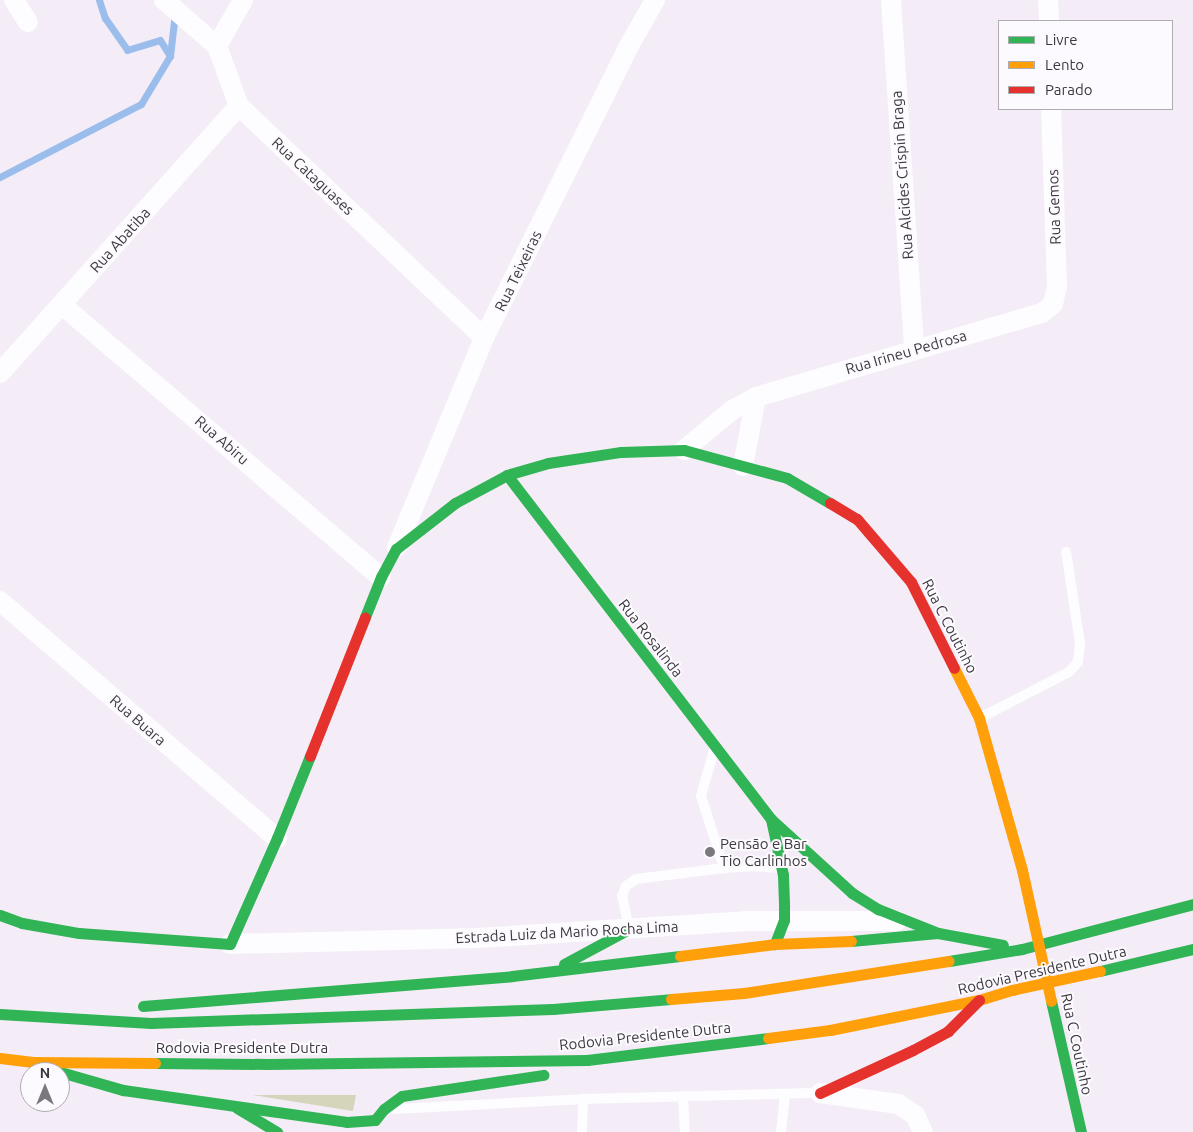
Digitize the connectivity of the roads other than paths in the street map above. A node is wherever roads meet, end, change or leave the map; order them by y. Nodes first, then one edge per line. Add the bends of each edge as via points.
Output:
1 (14, 0) edge
2 (164, 0) edge
3 (243, 0) edge
4 (655, 0) edge
5 (891, 0) edge
6 (1048, 0) edge
7 (1049, 20) edge
8 (28, 22) dead end
9 (217, 46) junction
10 (239, 106) junction
11 (1051, 110) edge
12 (1053, 304) joint
13 (62, 305) junction
14 (484, 338) junction
15 (914, 349) junction
16 (0, 373) edge
17 (756, 397) junction
18 (684, 450) junction
19 (743, 466) junction
20 (507, 475) junction
21 (396, 549) junction
22 (1066, 552) dead end
23 (381, 577) junction
24 (0, 602) edge
25 (979, 718) junction
26 (715, 746) junction
27 (771, 819) junction
28 (277, 838) junction
29 (724, 868) junction
30 (782, 868) junction
31 (1193, 904) edge
32 (0, 915) edge
33 (784, 920) junction
34 (904, 921) junction
35 (629, 929) junction
36 (938, 933) junction
37 (230, 944) junction
38 (775, 944) junction
39 (1022, 949) junction
40 (1193, 949) edge
41 (550, 972) junction
42 (979, 1000) junction
43 (128, 1007) dead end
44 (109, 1009) dead end
45 (0, 1014) edge
46 (21, 1016) junction
47 (0, 1058) edge
48 (587, 1060) junction
49 (33, 1062) edge
50 (70, 1062) edge
51 (70, 1075) edge
52 (820, 1093) junction
53 (785, 1094) junction
54 (683, 1096) junction
55 (583, 1098) junction
56 (237, 1108) junction
57 (384, 1109) junction
58 (375, 1120) junction
59 (277, 1132) edge
60 (369, 1132) edge
61 (582, 1132) edge
62 (685, 1132) edge
63 (781, 1132) edge
64 (923, 1132) edge
65 (1081, 1132) edge

1 - 8 street
2 - 9 street
3 - 9 street
4 - 14 street, Rua Teixeiras
5 - 15 street, Rua Alcides Crispin Braga
6 - 7 street
9 - 10 street, Rua Cataguases
10 - 13 street, Rua Abatiba
10 - 14 street, Rua Cataguases
11 - 12 street, Rua Gemos via 1056,287
12 - 15 street, Rua Irineu Pedrosa via 1042,313
13 - 16 street, Rua Abatiba
13 - 23 street, Rua Abiru
14 - 21 street, Rua Teixeiras
15 - 17 street, Rua Irineu Pedrosa
17 - 18 street, Rua Irineu Pedrosa via 732,410
17 - 19 street
18 - 19 main road, Rua C Coutinho
18 - 20 main road, Rua C Coutinho via 612,454 548,463
19 - 25 main road, Rua C Coutinho via 787,478 856,519 911,582
20 - 21 main road, Rua C Coutinho via 455,503
20 - 26 main road, Rua Rosalinda
21 - 23 main road
22 - 25 lane via 1080,643 1078,662 1069,672
23 - 28 main road
24 - 28 street, Rua Buara
25 - 65 main road, Rua C Coutinho via 1022,870
26 - 27 main road, Rua Rosalinda
26 - 29 lane via 702,796
27 - 30 main road, Rua Rosalinda
27 - 34 main road, Rua Rosalinda via 852,893 878,910
28 - 37 main road
29 - 30 lane
29 - 35 lane via 636,878 626,886 622,896
30 - 33 main road, Rua Rosalinda
31 - 39 main road, Rodovia Presidente Dutra
32 - 37 main road, Estrada Luiz da Mario Rocha Lima via 22,923 79,932
33 - 34 street, Estrada Luiz da Mario Rocha Lima
33 - 35 street, Estrada Luiz da Mario Rocha Lima
33 - 38 main road, Rua Rosalinda
34 - 36 main road, Rua Rosalinda
35 - 37 street, Estrada Luiz da Mario Rocha Lima via 478,938
35 - 41 main road
36 - 38 main road
36 - 39 main road
38 - 41 main road
39 - 46 main road, Rodovia Presidente Dutra via 744,993 553,1009 151,1023
40 - 42 main road, Rodovia Presidente Dutra
41 - 43 main road
42 - 48 main road, Rodovia Presidente Dutra via 830,1030
42 - 52 main road via 948,1031
44 - 46 main road
45 - 46 main road, Rodovia Presidente Dutra
47 - 49 main road, Rodovia Presidente Dutra
48 - 50 main road, Rodovia Presidente Dutra via 294,1064
48 - 57 main road via 545,1075 402,1096
51 - 56 main road via 123,1090
52 - 53 lane
52 - 64 street via 898,1104 916,1115
53 - 54 lane
53 - 63 lane
54 - 55 lane
54 - 62 lane
55 - 57 lane
55 - 61 lane
56 - 58 main road via 348,1122
56 - 59 main road
57 - 58 main road
58 - 60 main road

